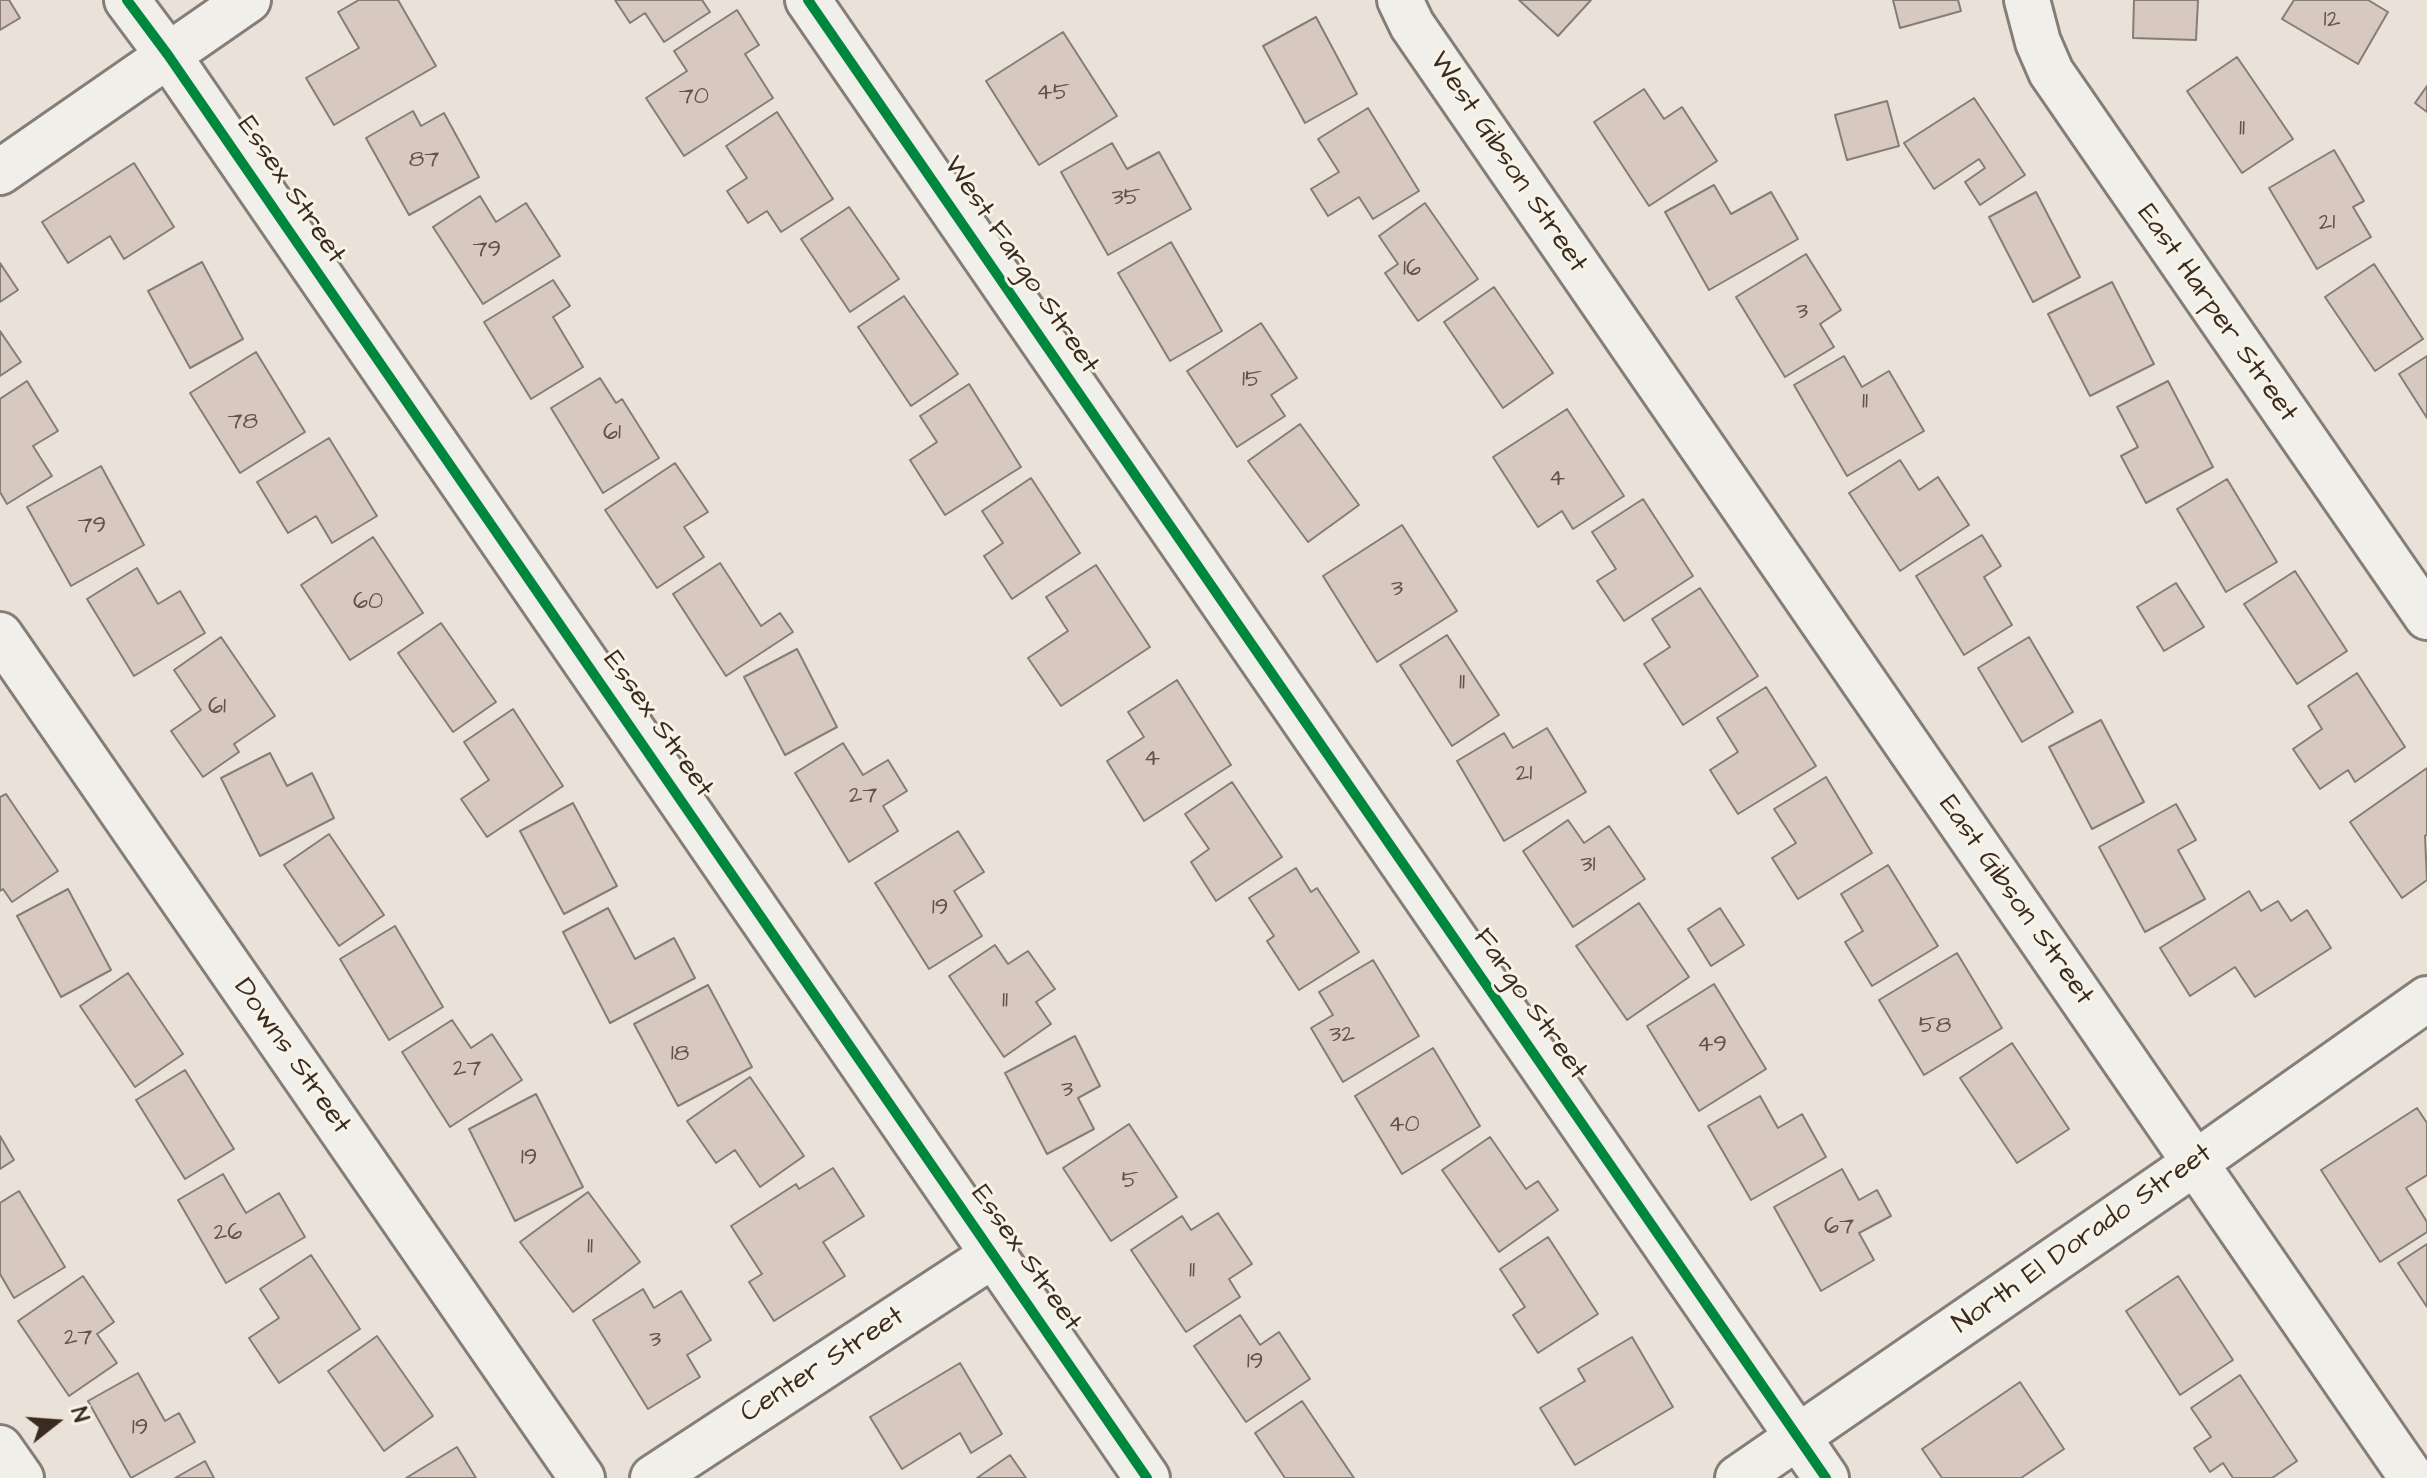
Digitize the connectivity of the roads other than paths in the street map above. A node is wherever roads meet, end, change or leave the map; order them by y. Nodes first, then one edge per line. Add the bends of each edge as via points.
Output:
1 (127, 0) edge
2 (248, 0) edge
3 (808, 0) edge
4 (1400, 0) edge
5 (2027, 0) edge
6 (168, 55) junction
7 (0, 172) edge
8 (1617, 325) joint
9 (1192, 559) joint
10 (2427, 617) edge
11 (0, 635) edge
12 (2427, 999) edge
13 (2195, 1163) junction
14 (993, 1255) junction
15 (1797, 1436) junction
16 (0, 1448) edge
17 (21, 1478) edge
18 (582, 1478) edge
19 (653, 1478) edge
20 (1147, 1478) edge
21 (1738, 1478) edge
22 (1826, 1478) edge
23 (2412, 1478) edge

1 - 6 street, Essex Street
2 - 6 street
3 - 9 street, West Fargo Street
4 - 8 street, West Gibson Street
5 - 10 street, East Harper Street via 2051,72
6 - 7 street
6 - 14 street, Essex Street
8 - 13 street, East Gibson Street
9 - 15 street, Fargo Street
11 - 18 street, Downs Street
12 - 13 street, North El Dorado Street
13 - 15 street, North El Dorado Street
13 - 23 street, East Gibson Street
14 - 19 street, Center Street
14 - 20 street, Essex Street
15 - 21 street, North El Dorado Street
15 - 22 street, Fargo Street
16 - 17 street

